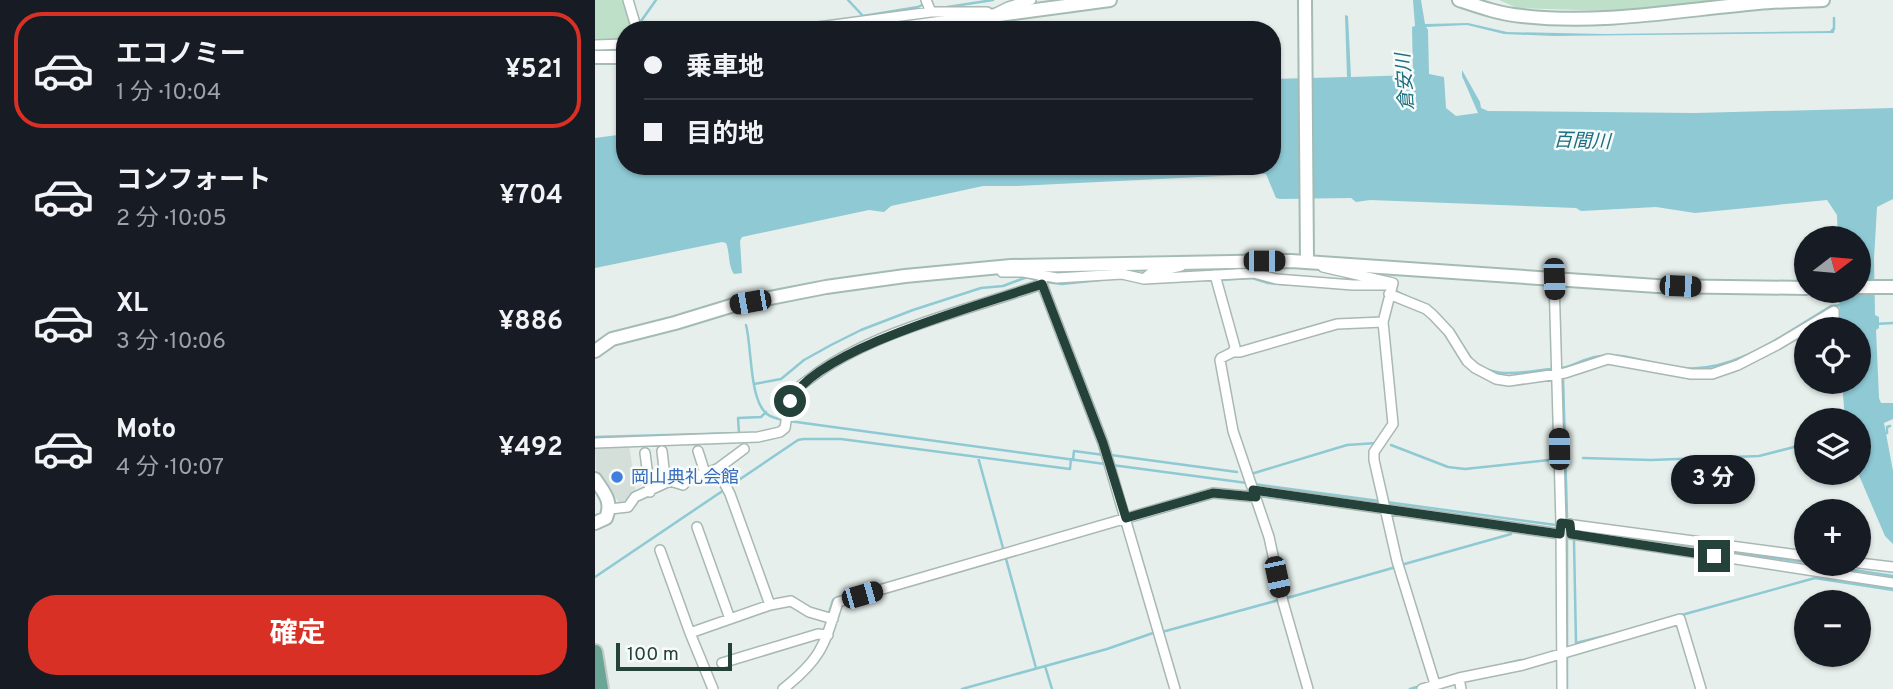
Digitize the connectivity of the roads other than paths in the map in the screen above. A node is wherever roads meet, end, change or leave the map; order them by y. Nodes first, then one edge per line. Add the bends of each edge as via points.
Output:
1 (628, 0) edge
2 (1031, 0) edge
3 (1110, 0) edge
4 (1823, 0) edge
5 (1467, 1) edge
6 (1761, 1) edge
7 (1305, 4) edge
8 (928, 5) edge
9 (992, 15) junction
10 (635, 21) edge
11 (844, 21) edge
12 (950, 21) edge
13 (616, 44) edge
14 (595, 45) edge
15 (595, 57) edge
16 (616, 57) edge
17 (1183, 262) junction
18 (1312, 262) junction
19 (991, 268) junction
20 (1216, 278) junction
21 (1144, 279) junction
22 (1554, 279) junction
23 (1042, 280) junction
24 (1871, 287) edge
25 (1893, 287) edge
26 (1794, 288) edge
27 (1391, 290) junction
28 (1825, 317) edge
29 (1835, 317) edge
30 (1383, 323) junction
31 (1794, 335) edge
32 (595, 351) edge
33 (1233, 352) junction
34 (1561, 374) junction
35 (595, 443) edge
36 (744, 449) dead end
37 (662, 451) dead end
38 (698, 451) dead end
39 (645, 453) dead end
40 (716, 469) junction
41 (705, 473) junction
42 (595, 479) edge
43 (670, 481) junction
44 (1252, 488) junction
45 (650, 492) junction
46 (1384, 507) junction
47 (610, 509) junction
48 (1126, 518) junction
49 (595, 523) edge
50 (1565, 524) junction
51 (697, 527) dead end
52 (1560, 534) junction
53 (660, 550) dead end
54 (1794, 554) edge
55 (1871, 565) edge
56 (1893, 567) edge
57 (1893, 583) edge
58 (770, 605) junction
59 (829, 618) junction
60 (730, 619) junction
61 (689, 633) junction
62 (824, 635) junction
63 (595, 652) edge
64 (1566, 652) junction
65 (722, 663) dead end
66 (1459, 678) junction
67 (1435, 684) junction
68 (787, 688) edge
69 (601, 689) edge
70 (713, 689) edge
71 (1175, 689) edge
72 (1308, 689) edge
73 (1422, 689) edge
74 (1461, 689) edge
75 (1562, 689) edge
76 (1700, 689) edge

1 - 10 street
2 - 9 street
3 - 9 street
4 - 6 street
5 - 6 street via 1522,16 1592,18 1668,14
7 - 18 street via 1306,246
8 - 9 street
8 - 11 street
9 - 12 street
13 - 14 street
15 - 16 street
17 - 18 street
17 - 19 street
17 - 21 street
18 - 22 street
18 - 27 street via 1381,279
19 - 23 street
19 - 32 street via 866,281 734,304 612,339
20 - 21 street
20 - 27 street via 1254,273
20 - 33 street
21 - 23 street via 1122,274
22 - 26 street
22 - 34 street
23 - 35 street via 852,352 801,385 790,401 780,432 758,437
23 - 48 street
24 - 25 street
27 - 30 street
27 - 34 street via 1433,315 1467,361 1485,375 1509,381
28 - 29 street via 1835,311
30 - 33 street via 1337,324
30 - 46 street via 1393,424 1374,452
31 - 34 street via 1712,374 1608,359
33 - 44 street via 1220,360 1233,431
34 - 50 street
36 - 40 street
37 - 43 street via 664,477
38 - 41 street
39 - 45 street
40 - 41 street
40 - 58 street
41 - 43 street via 689,478 684,485
42 - 47 street
43 - 45 street
44 - 46 street
44 - 48 street via 1213,493
44 - 72 street
45 - 47 street via 635,497 628,507
46 - 52 street
46 - 67 street
47 - 49 street via 606,518
48 - 59 street via 838,602
48 - 71 street
50 - 52 street
50 - 54 street
50 - 57 street via 1571,534
51 - 60 street
52 - 64 street
53 - 61 street
55 - 56 street
58 - 59 street via 791,601
58 - 60 street
59 - 62 street
60 - 61 street
61 - 70 street
62 - 65 street
62 - 68 street via 814,661
63 - 69 main road
64 - 66 street
64 - 75 street
64 - 76 street via 1680,619
66 - 67 street
66 - 74 street
67 - 73 street

